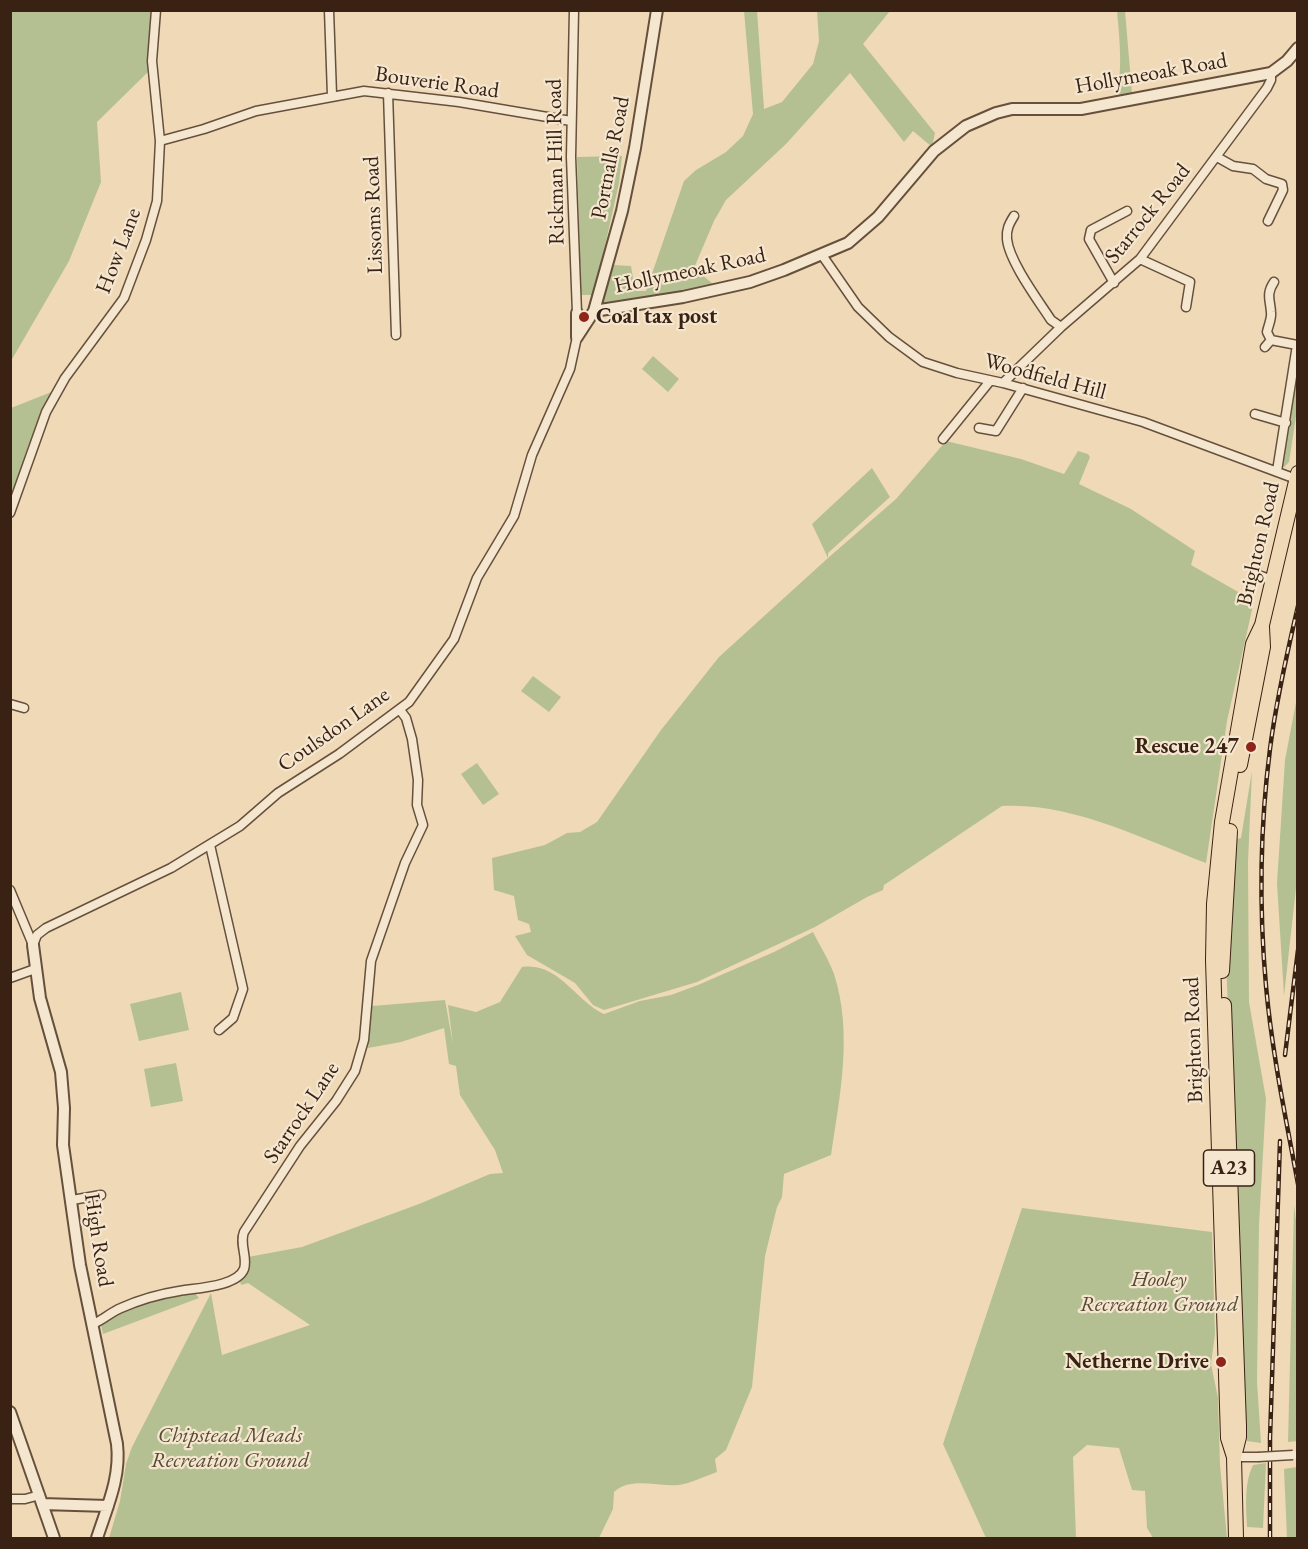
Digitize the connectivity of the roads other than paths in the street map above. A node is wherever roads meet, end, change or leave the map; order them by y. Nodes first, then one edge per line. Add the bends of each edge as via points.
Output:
1 (156, 10) edge
2 (329, 10) edge
3 (574, 10) edge
4 (657, 10) edge
5 (1298, 48) edge
6 (1271, 73) junction
7 (388, 93) junction
8 (332, 95) junction
9 (571, 122) junction
10 (160, 141) junction
11 (1217, 157) junction
12 (1127, 211) dead end
13 (1014, 216) dead end
14 (1268, 221) dead end
15 (822, 255) junction
16 (1140, 259) junction
17 (1274, 282) dead end
18 (1114, 283) junction
19 (1186, 307) dead end
20 (594, 311) junction
21 (577, 313) joint
22 (1061, 327) junction
23 (396, 335) dead end
24 (577, 337) junction
25 (990, 381) junction
26 (1003, 383) junction
27 (1023, 388) junction
28 (1255, 414) dead end
29 (1286, 423) junction
30 (979, 428) dead end
31 (943, 439) dead end
32 (1277, 471) junction
33 (1297, 476) edge
34 (10, 513) edge
35 (1258, 555) dead end
36 (1274, 579) junction
37 (10, 704) edge
38 (24, 708) dead end
39 (400, 710) junction
40 (210, 844) junction
41 (10, 890) edge
42 (33, 945) junction
43 (35, 969) junction
44 (10, 978) edge
45 (219, 1029) dead end
46 (101, 1195) dead end
47 (72, 1200) junction
48 (93, 1324) junction
49 (10, 1412) edge
50 (1295, 1455) edge
51 (1234, 1457) junction
52 (10, 1499) edge
53 (41, 1499) junction
54 (108, 1506) junction
55 (54, 1539) edge
56 (97, 1539) edge
57 (1236, 1539) edge

1 - 10 street, How Lane via 152,61
2 - 8 street
3 - 9 street, Rickman Hill Road
4 - 20 street, Portnalls Road via 622,211
5 - 6 street
6 - 11 street, Starrock Road via 1267,88
6 - 15 street, Hollymeoak Road via 1091,107 996,113 966,126 934,151 878,217 848,243
7 - 8 street, Bouverie Road
7 - 9 street, Bouverie Road
7 - 23 street, Lissoms Road
8 - 10 street, Bouverie Road via 256,111
9 - 21 street, Rickman Hill Road
10 - 34 street, How Lane via 157,201 124,298 65,378 46,412
11 - 14 street via 1282,184 1283,190
11 - 16 street, Starrock Road
12 - 18 street via 1089,227 1089,239
13 - 22 street via 1008,226 1011,254 1051,320
15 - 20 street, Hollymeoak Road via 750,282
15 - 25 street, Woodfield Hill via 858,307 889,337 923,362
16 - 18 street, Starrock Road
16 - 19 street via 1190,282
17 - 29 street via 1269,290 1268,344 1297,345
18 - 22 street, Starrock Road
20 - 24 street, Coulsdon Lane
21 - 24 street, Coulsdon Lane
22 - 26 street, Starrock Road
24 - 39 street, Coulsdon Lane via 570,369 532,455 514,516 477,578 448,649
25 - 26 street, Woodfield Hill
25 - 31 street
26 - 27 street, Woodfield Hill
27 - 30 street via 996,431
27 - 32 street, Woodfield Hill via 1143,422
28 - 29 street
29 - 32 street
32 - 33 street, Woodfield Hill
33 - 36 highway, Brighton Road / A23
35 - 36 street via 1255,574
36 - 51 highway, Brighton Road / A23 via 1262,625 1263,647 1230,823 1222,960 1239,1426
37 - 38 street
39 - 40 street, Coulsdon Lane via 295,780 247,822
39 - 48 street, Starrock Lane via 412,739 417,805 423,825 405,862 371,961 364,1040 355,1071 244,1232 241,1273 225,1283 132,1303
40 - 42 street, Coulsdon Lane via 171,868 46,928
40 - 45 street via 243,989 233,1018
41 - 42 street
42 - 43 street, High Road
43 - 44 street
43 - 47 street, High Road via 61,1072 63,1145
46 - 47 street
47 - 48 street, High Road
48 - 54 street, High Road via 119,1455
49 - 53 street
50 - 51 street, bridge
51 - 57 highway, Brighton Road / A23
52 - 53 street
53 - 54 street
53 - 55 street
54 - 56 street, High Road

